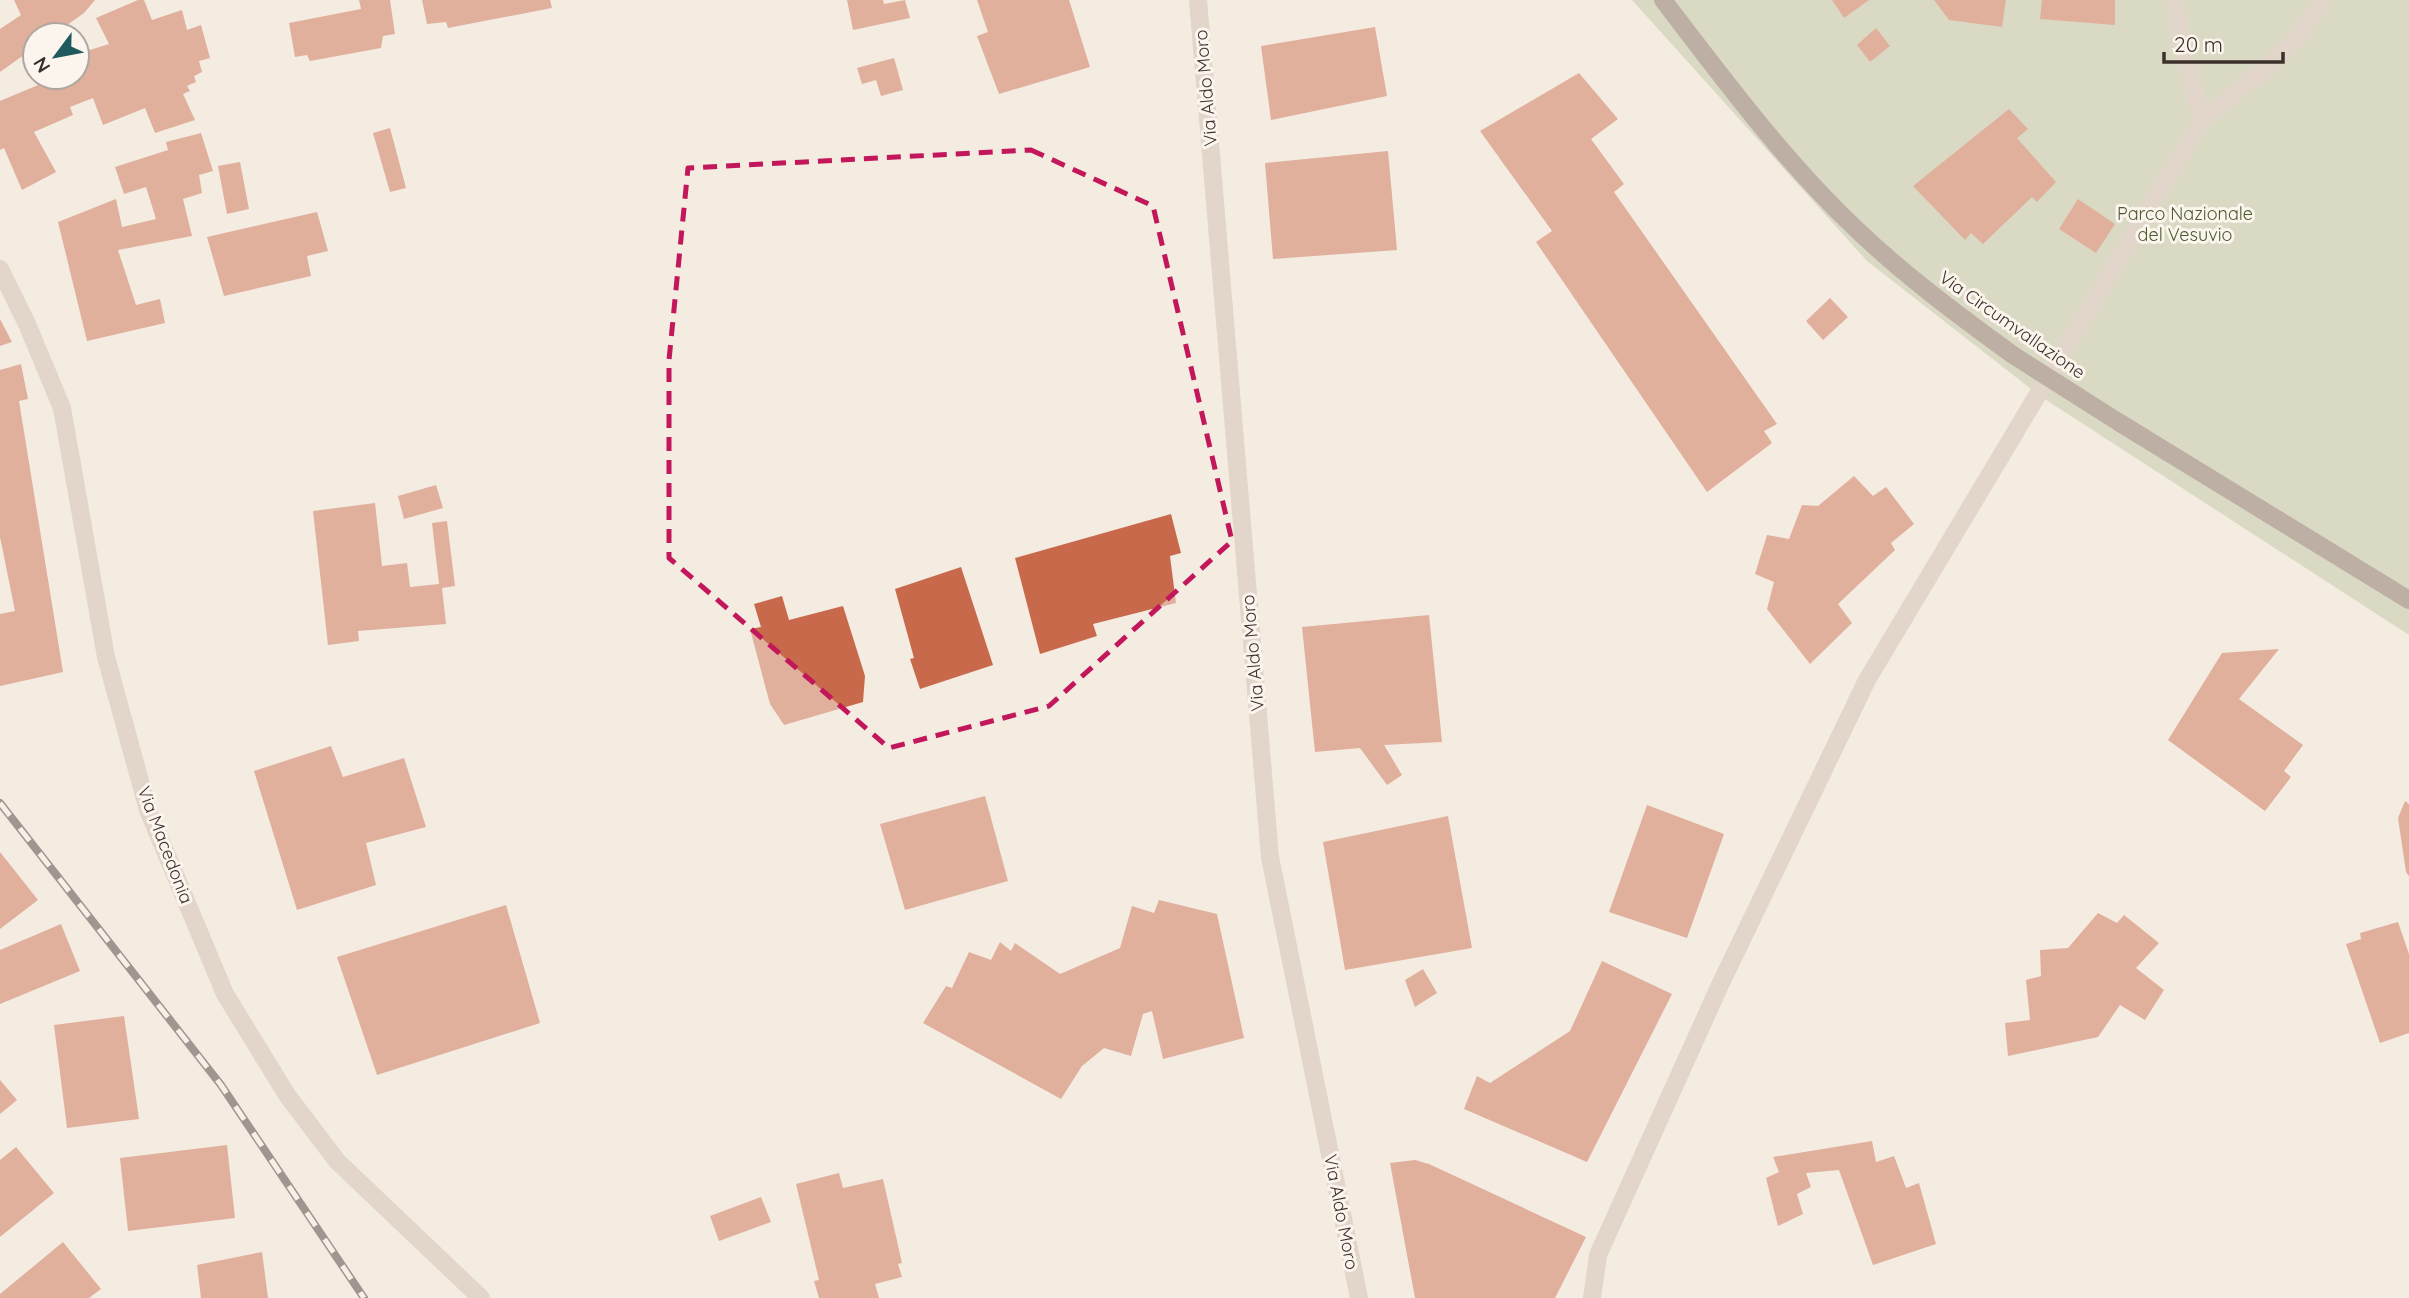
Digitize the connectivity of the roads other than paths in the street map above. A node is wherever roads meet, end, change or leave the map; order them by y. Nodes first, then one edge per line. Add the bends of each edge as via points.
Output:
1 (1198, 0) edge
2 (1663, 0) edge
3 (2175, 0) edge
4 (2323, 0) edge
5 (2202, 120) junction
6 (0, 269) edge
7 (2409, 600) edge
8 (481, 1298) edge
9 (1359, 1298) edge
10 (1592, 1298) edge

1 - 9 street, Via Aldo Moro via 1270,858
2 - 7 main road, Via Circumvallazione, bridge via 1788,157 1854,228 1931,296 2013,355
3 - 5 street
4 - 5 street via 2297,37
5 - 10 street via 1867,680 1720,985 1598,1255
6 - 8 street, Via Macedonia via 62,408 106,657 148,810 225,994 287,1096 337,1161

